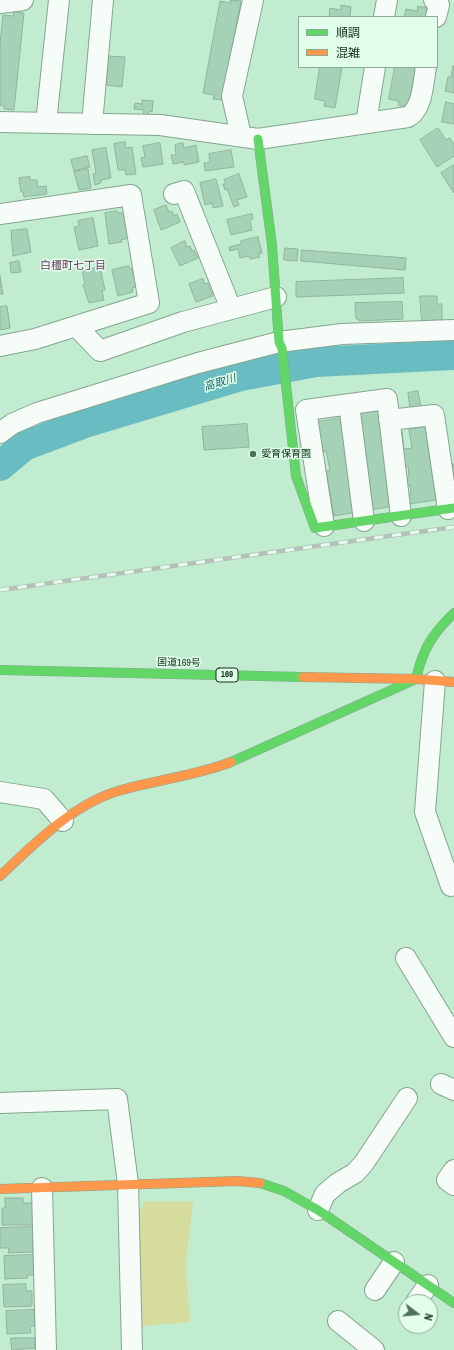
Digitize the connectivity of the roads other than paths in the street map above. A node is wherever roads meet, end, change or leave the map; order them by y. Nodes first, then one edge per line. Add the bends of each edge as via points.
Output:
1 (23, 0) edge
2 (59, 0) edge
3 (103, 0) edge
4 (253, 0) edge
5 (387, 0) edge
6 (434, 0) edge
7 (0, 3) edge
8 (384, 16) edge
9 (436, 16) edge
10 (375, 68) edge
11 (426, 68) edge
12 (0, 122) edge
13 (46, 123) junction
14 (366, 123) junction
15 (92, 124) junction
16 (250, 137) junction
17 (174, 194) dead end
18 (0, 214) edge
19 (276, 297) junction
20 (231, 309) junction
21 (76, 326) junction
22 (454, 330) edge
23 (281, 345) junction
24 (0, 346) edge
25 (349, 404) junction
26 (389, 420) junction
27 (0, 433) edge
28 (446, 435) edge
29 (451, 509) edge
30 (401, 516) junction
31 (364, 521) junction
32 (324, 526) junction
33 (454, 613) edge
34 (0, 670) edge
35 (435, 681) edge
36 (0, 792) edge
37 (63, 821) junction
38 (0, 876) edge
39 (451, 886) dead end
40 (406, 958) dead end
41 (454, 1037) edge
42 (407, 1098) dead end
43 (0, 1103) edge
44 (454, 1170) edge
45 (128, 1184) junction
46 (454, 1185) edge
47 (42, 1188) junction
48 (0, 1190) edge
49 (318, 1210) junction
50 (394, 1262) junction
51 (428, 1285) junction
52 (375, 1290) dead end
53 (422, 1294) edge
54 (454, 1303) edge
55 (338, 1321) dead end
56 (46, 1350) edge
57 (132, 1350) edge
58 (374, 1350) edge

1 - 7 street
2 - 13 street
3 - 15 street
4 - 16 street via 232,96
5 - 8 street
6 - 9 street via 439,5
10 - 14 street
11 - 14 street via 418,107 414,114
12 - 13 street
13 - 15 street
14 - 16 street
15 - 16 street via 160,125
16 - 19 main road
17 - 20 street via 184,191
18 - 21 street via 131,195 149,303
19 - 20 street
19 - 23 main road
20 - 21 street via 183,322 100,351
21 - 24 street via 35,339
22 - 23 street via 342,334
23 - 27 street via 198,363 37,413 12,424
23 - 32 main road via 296,476 315,528
25 - 26 street via 387,399
25 - 31 street
25 - 32 street via 306,410
26 - 28 street via 434,415
26 - 30 street
28 - 29 street
29 - 30 main road
30 - 31 main road
31 - 32 main road
33 - 35 main road via 433,633 422,654
34 - 35 main road, 国道169号 / 169
35 - 37 main road via 305,728 221,766 117,791 94,801
35 - 39 street via 425,812
36 - 37 street via 44,799
37 - 38 main road
40 - 41 street
42 - 49 street via 364,1163 355,1173 325,1194
43 - 45 street via 117,1099
44 - 46 street via 448,1180
45 - 47 main road
45 - 49 main road via 237,1181 261,1183 284,1191
45 - 57 street
47 - 48 main road
47 - 56 street
49 - 50 main road
50 - 51 main road
50 - 52 street
51 - 53 street
51 - 54 main road
55 - 58 street

